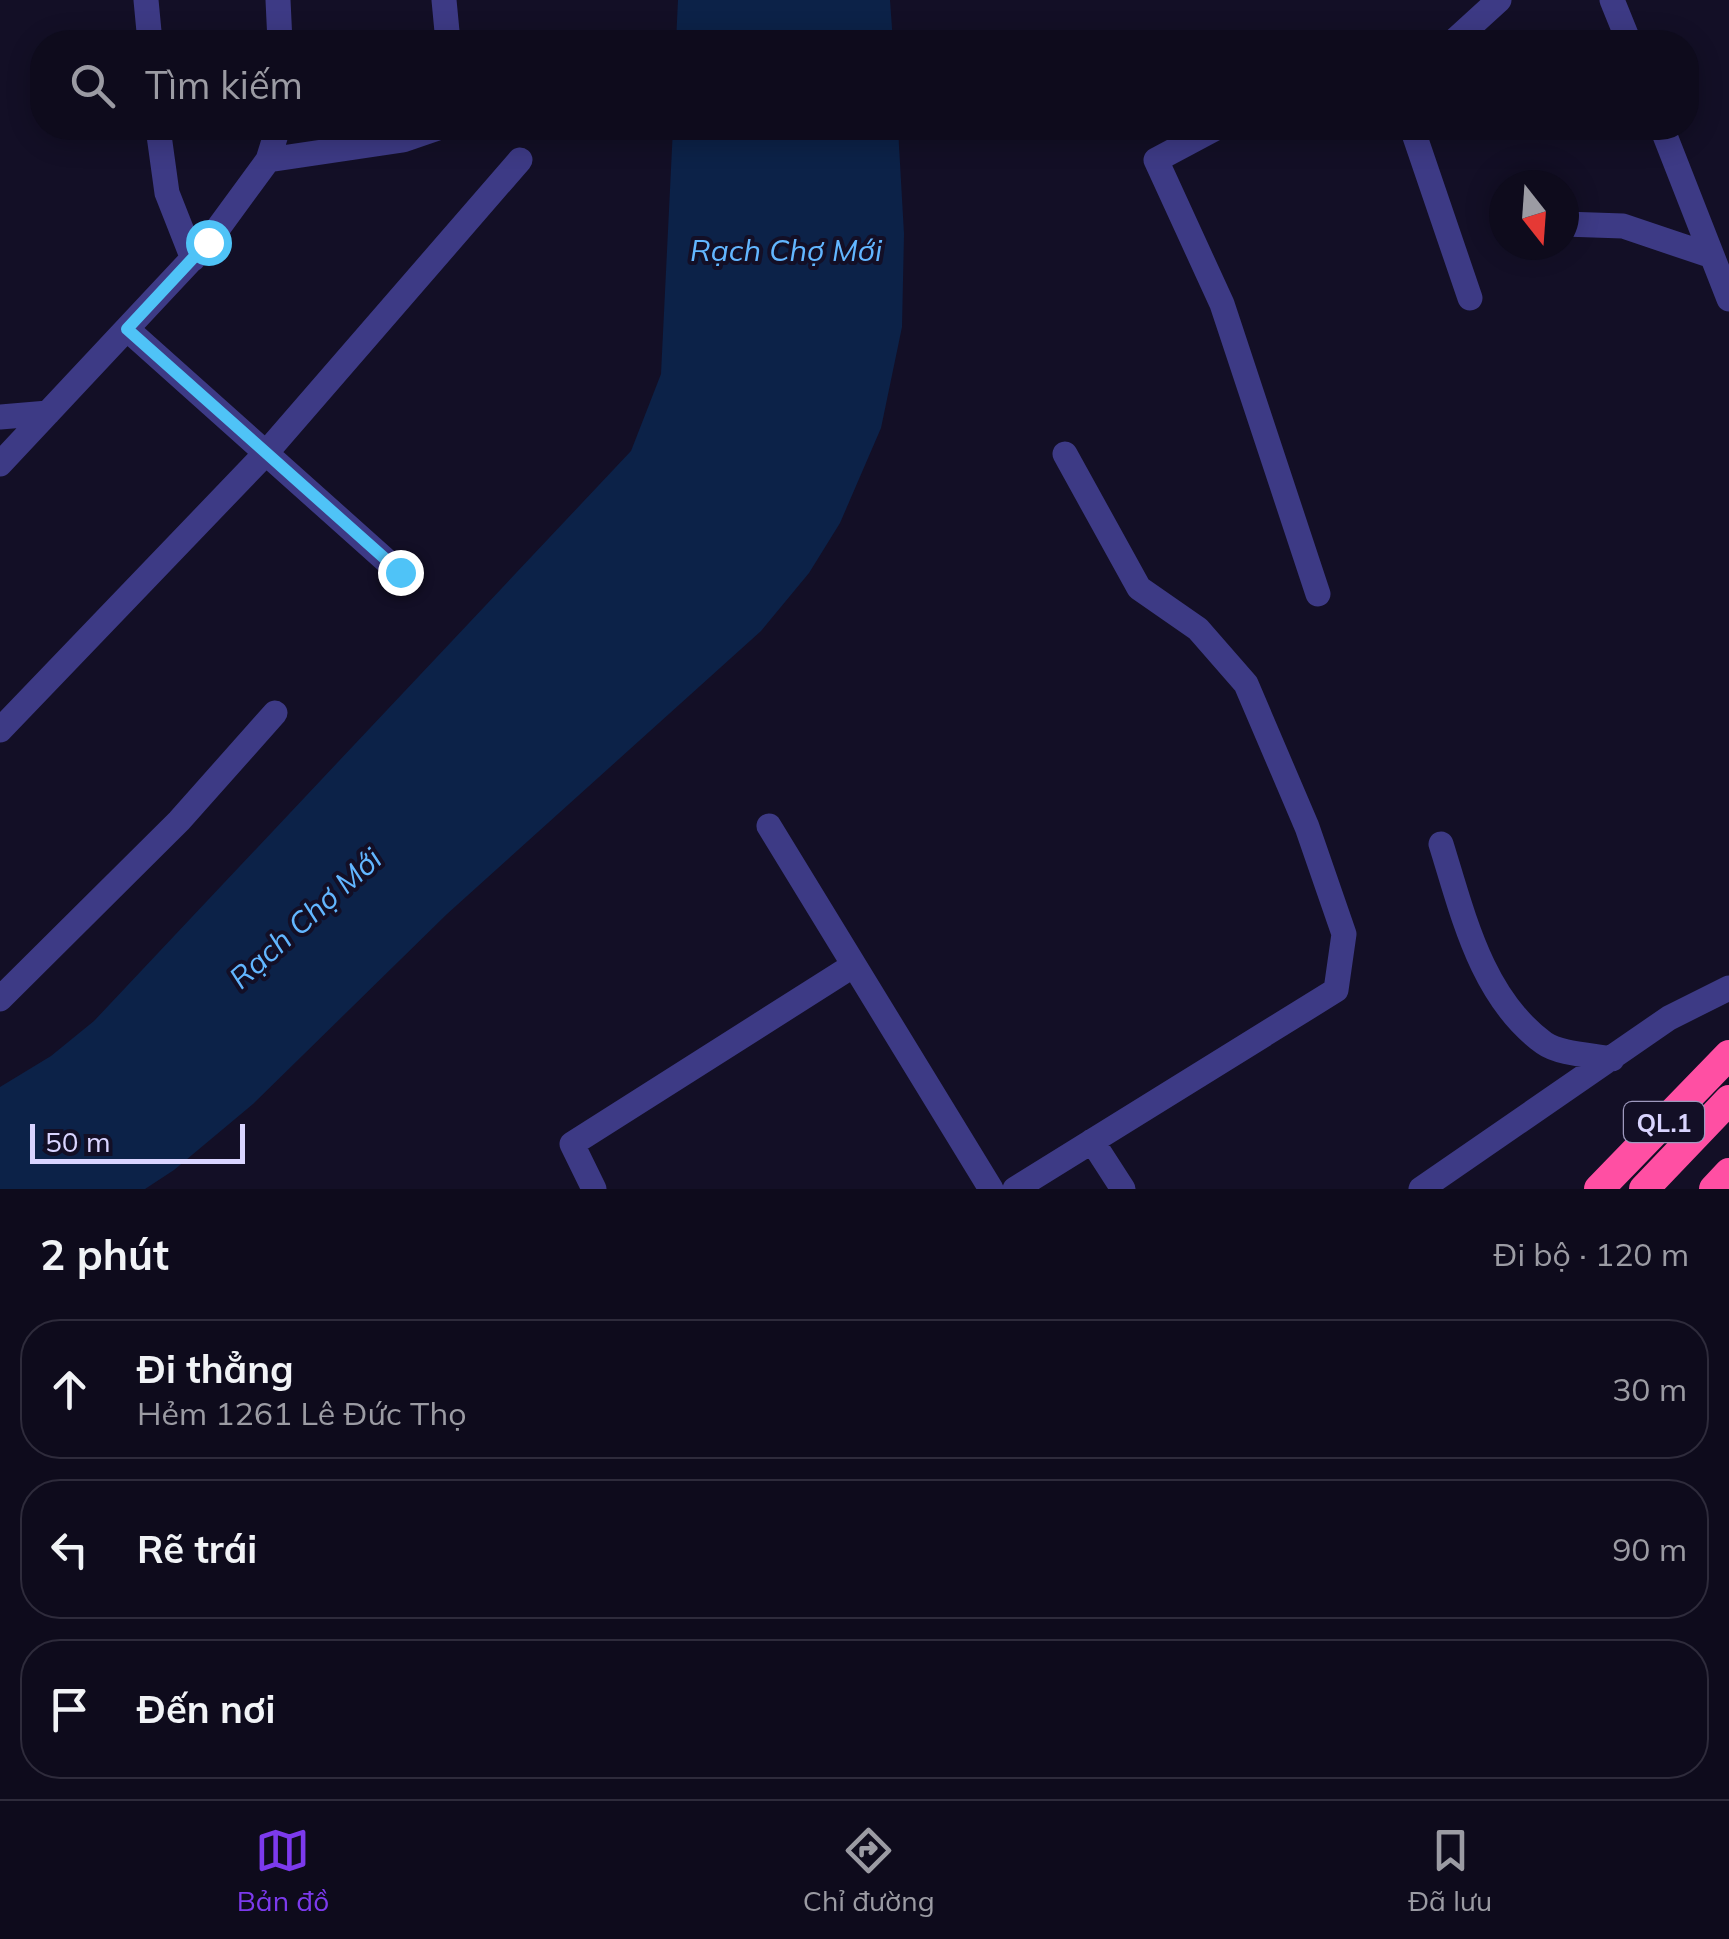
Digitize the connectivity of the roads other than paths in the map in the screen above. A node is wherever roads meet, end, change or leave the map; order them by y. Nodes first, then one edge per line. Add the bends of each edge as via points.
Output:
1 (146, 0) edge
2 (278, 0) edge
3 (444, 0) edge
4 (1499, 0) edge
5 (1612, 0) edge
6 (149, 30) edge
7 (279, 30) edge
8 (447, 30) edge
9 (1466, 30) edge
10 (1624, 30) edge
11 (160, 140) edge
12 (274, 140) edge
13 (403, 140) edge
14 (1194, 140) edge
15 (1416, 140) edge
16 (1667, 140) edge
17 (268, 160) junction
18 (520, 160) dead end
19 (1579, 225) edge
20 (1712, 256) junction
21 (193, 259) junction
22 (1470, 298) dead end
23 (1729, 300) edge
24 (127, 329) junction
25 (48, 413) junction
26 (0, 417) edge
27 (266, 453) junction
28 (1065, 454) dead end
29 (0, 464) edge
30 (400, 572) dead end
31 (1318, 594) dead end
32 (274, 713) dead end
33 (0, 730) edge
34 (769, 826) dead end
35 (1441, 844) dead end
36 (854, 964) junction
37 (1729, 988) edge
38 (0, 998) edge
39 (1729, 1054) edge
40 (1612, 1059) junction
41 (1729, 1100) edge
42 (1092, 1141) junction
43 (1729, 1174) edge
44 (594, 1189) edge
45 (991, 1189) edge
46 (1015, 1189) edge
47 (1123, 1189) edge
48 (1421, 1189) edge
49 (1598, 1189) edge
50 (1644, 1189) edge
51 (1714, 1189) edge

1 - 6 street
2 - 7 street
3 - 8 street
4 - 9 street
5 - 10 street
11 - 21 street via 167,193
12 - 17 street
13 - 17 street
14 - 31 street via 1156,160 1222,304
15 - 22 street
16 - 20 street
17 - 21 street
18 - 27 street
19 - 20 street via 1623,226
20 - 23 street
21 - 24 street
24 - 25 street
24 - 27 street
25 - 26 street
25 - 29 street
27 - 30 street
27 - 33 street
28 - 42 street via 1139,588 1198,628 1246,684 1308,828 1344,934 1336,990
32 - 38 street via 179,821
34 - 36 street
35 - 40 street via 1479,963 1524,1023 1546,1045
36 - 44 street via 572,1144
36 - 45 street
37 - 40 street via 1669,1018
39 - 49 highway, QL.1
40 - 48 street
41 - 50 highway, QL.1
42 - 46 street
42 - 47 street
43 - 51 highway, QL.1

